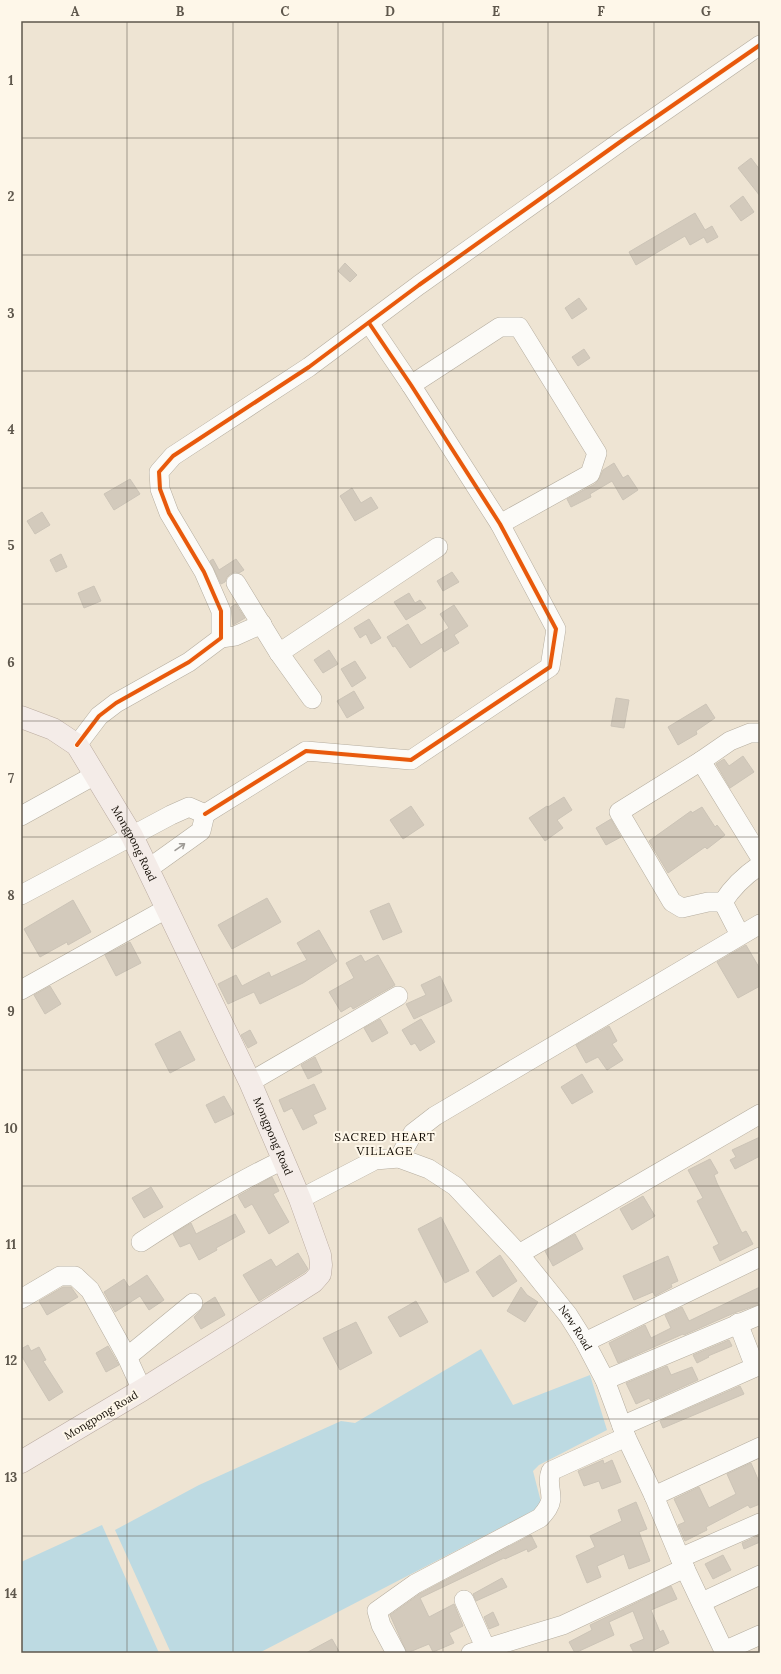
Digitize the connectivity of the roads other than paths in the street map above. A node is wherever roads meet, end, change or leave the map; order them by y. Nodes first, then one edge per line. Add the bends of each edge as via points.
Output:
1 (760, 45) edge
2 (369, 323) junction
3 (411, 385) junction
4 (500, 524) junction
5 (438, 547) dead end
6 (236, 583) dead end
7 (262, 624) junction
8 (221, 638) junction
9 (279, 653) junction
10 (312, 699) dead end
11 (21, 717) edge
12 (760, 733) edge
13 (77, 745) junction
14 (701, 761) junction
15 (95, 775) junction
16 (205, 814) junction
17 (21, 816) edge
18 (132, 836) junction
19 (760, 857) edge
20 (760, 865) edge
21 (148, 869) junction
22 (21, 895) edge
23 (723, 902) junction
24 (166, 909) junction
25 (760, 924) edge
26 (740, 936) junction
27 (21, 990) edge
28 (398, 996) dead end
29 (250, 1082) junction
30 (760, 1114) edge
31 (399, 1158) junction
32 (283, 1160) junction
33 (300, 1199) junction
34 (141, 1242) dead end
35 (519, 1254) junction
36 (760, 1257) edge
37 (21, 1299) edge
38 (193, 1303) dead end
39 (760, 1315) edge
40 (738, 1323) junction
41 (585, 1342) junction
42 (127, 1357) junction
43 (758, 1366) edge
44 (605, 1380) junction
45 (142, 1390) junction
46 (624, 1432) junction
47 (760, 1447) edge
48 (21, 1462) edge
49 (654, 1496) junction
50 (760, 1523) edge
51 (682, 1563) junction
52 (760, 1574) edge
53 (464, 1600) dead end
54 (702, 1602) junction
55 (760, 1635) edge
56 (478, 1651) edge
57 (725, 1652) edge
58 (396, 1653) edge

1 - 2 street via 614,146
2 - 3 street
2 - 8 street via 308,367 173,456 159,472 160,488 169,513 204,572 221,611
3 - 4 street
3 - 4 street via 500,327 519,327 597,453 590,474
4 - 16 street via 556,629 550,667 411,760 306,751
5 - 9 street
6 - 7 street
7 - 8 street via 235,636
7 - 9 street
8 - 13 street via 189,662 116,703 99,716
9 - 10 street
11 - 13 main road, Mongpong Road via 53,729
12 - 14 street via 750,733 730,741
13 - 15 main road, Mongpong Road
14 - 19 street
14 - 23 street via 619,812 672,902 682,908 708,902
15 - 17 street
15 - 18 main road, Mongpong Road
16 - 18 street via 189,807
21 -> 16 street via 201,831
18 - 21 main road, Mongpong Road
18 - 22 street
20 - 23 street via 732,888
21 - 24 main road, Mongpong Road
23 - 26 street
24 - 27 street
24 - 29 main road, Mongpong Road
25 - 26 street
26 - 31 street via 435,1116 413,1133
28 - 29 street
29 - 32 main road, Mongpong Road
30 - 35 street
31 - 33 street, New Road via 375,1160
31 - 35 street, New Road via 429,1169 455,1186
32 - 33 main road, Mongpong Road
32 - 34 street via 247,1177 186,1212
33 - 45 main road, Mongpong Road via 320,1255 320,1274 317,1278
35 - 41 street, New Road
36 - 41 street
37 - 42 street via 60,1276 75,1276 90,1290
38 - 42 street
39 - 40 street
40 - 43 street
40 - 44 street
41 - 44 street, New Road
42 - 45 street
43 - 46 street
44 - 46 street, New Road
45 - 48 main road, Mongpong Road
46 - 49 street, New Road
46 - 58 street via 551,1471 548,1478 551,1499 548,1509 540,1518 415,1584 377,1611 381,1625
47 - 49 street
49 - 51 street, New Road
50 - 51 street
51 - 54 street, New Road
51 - 56 street via 563,1625
52 - 54 street
53 - 56 street
54 - 57 street, New Road
55 - 57 street

